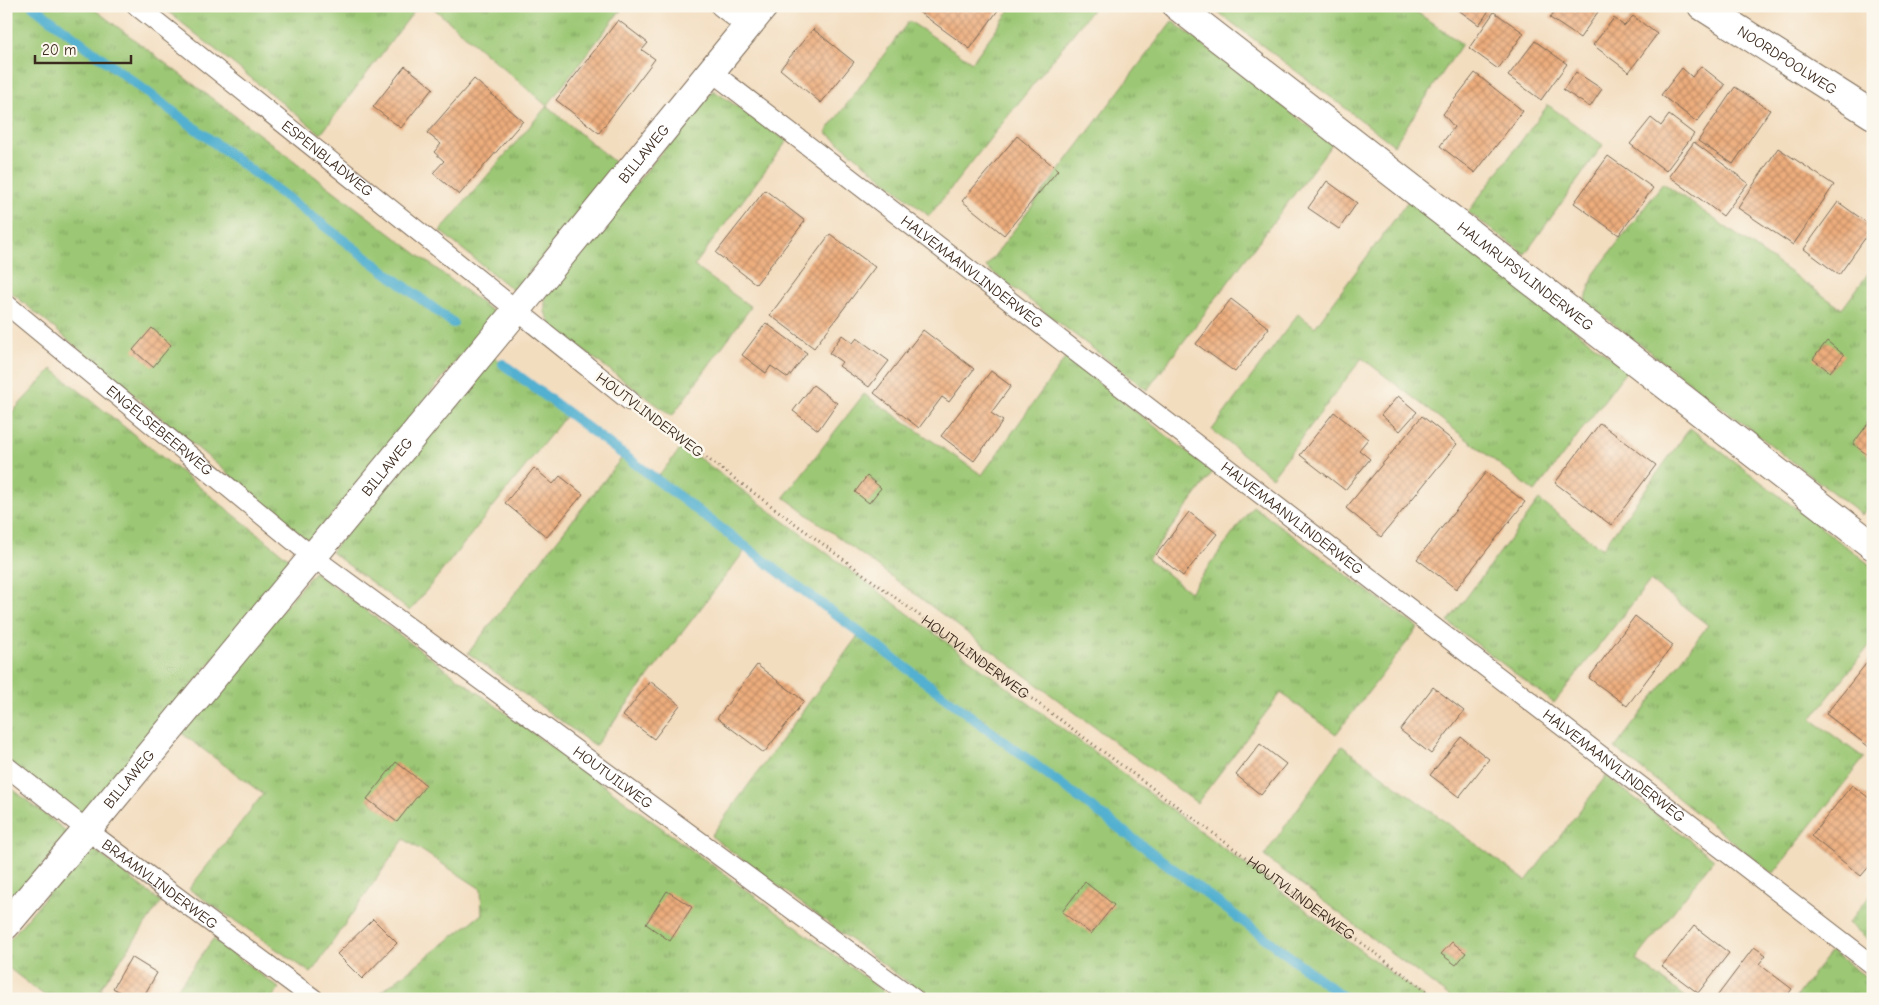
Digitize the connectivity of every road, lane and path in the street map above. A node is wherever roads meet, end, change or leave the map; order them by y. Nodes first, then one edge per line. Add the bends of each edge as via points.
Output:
1 (137, 6) edge
2 (720, 6) edge
3 (764, 6) edge
4 (1177, 6) edge
5 (1702, 6) edge
6 (747, 28) junction
7 (712, 72) junction
8 (1873, 115) edge
9 (6, 304) edge
10 (516, 311) junction
11 (630, 400) joint
12 (1873, 546) edge
13 (313, 557) junction
14 (6, 766) edge
15 (87, 830) junction
16 (6, 924) edge
17 (1873, 965) edge
18 (314, 999) edge
19 (914, 999) edge
20 (1437, 999) edge

1 - 10 lane, ESPENBLADWEG
2 - 6 lane
3 - 6 street, BILLAWEG
4 - 12 street, HALMRUPSVLINDERWEG
5 - 8 street, NOORDPOOLWEG
6 - 7 street, BILLAWEG
7 - 10 street, BILLAWEG
7 - 17 lane, HALVEMAANVLINDERWEG
9 - 13 lane, ENGELSEBEERWEG
10 - 11 lane, HOUTVLINDERWEG
10 - 13 street, BILLAWEG
11 - 20 path, HOUTVLINDERWEG
13 - 15 street, BILLAWEG
13 - 19 lane, HOUTUILWEG
14 - 15 lane, BRAAMVLINDERWEG
15 - 16 street, BILLAWEG
15 - 18 lane, BRAAMVLINDERWEG

